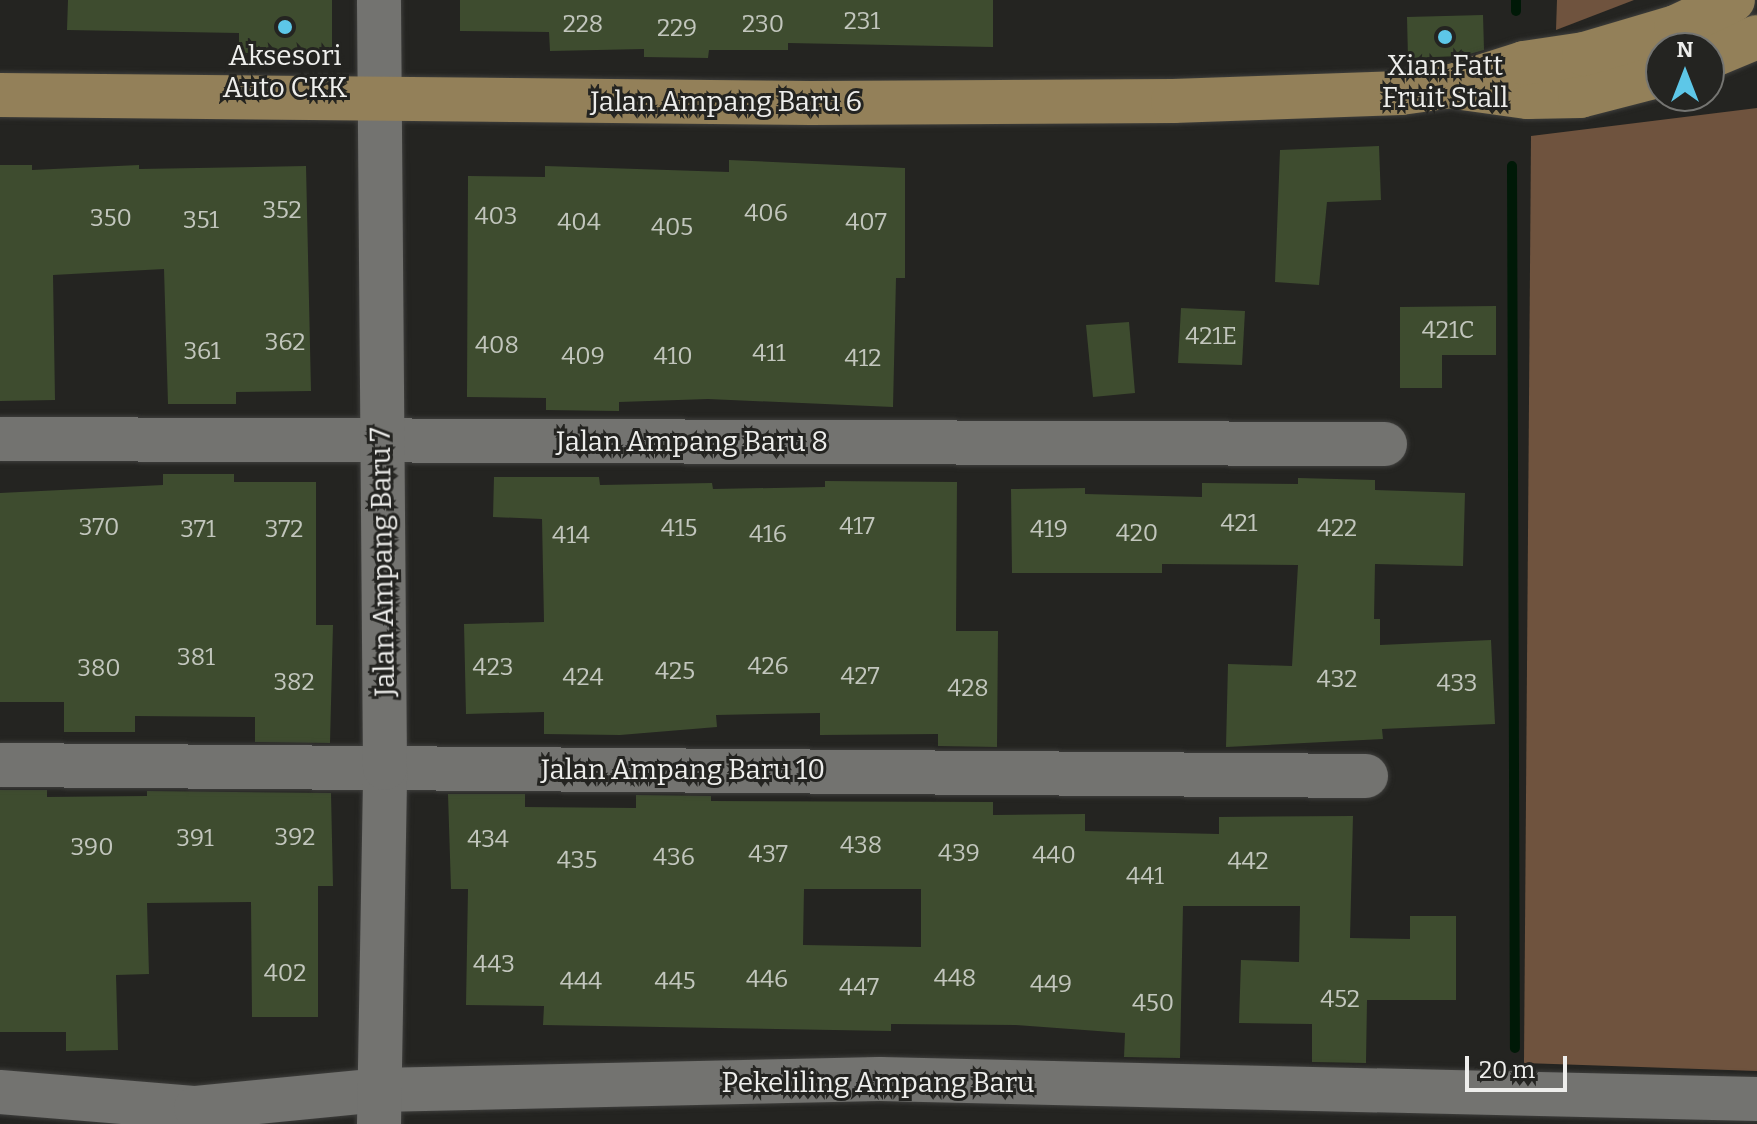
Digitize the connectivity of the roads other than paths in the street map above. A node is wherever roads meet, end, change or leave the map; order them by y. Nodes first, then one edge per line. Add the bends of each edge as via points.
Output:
1 (379, 0) edge
2 (1733, 0) edge
3 (1757, 8) edge
4 (1584, 54) junction
5 (1645, 79) edge
6 (1452, 86) junction
7 (0, 95) edge
8 (378, 99) junction
9 (0, 439) edge
10 (381, 440) junction
11 (1385, 444) dead end
12 (0, 765) edge
13 (385, 768) junction
14 (1366, 776) dead end
15 (0, 1092) edge
16 (1757, 1099) edge
17 (379, 1107) edge

1 - 8 street, Jalan Ampang Baru 7
2 - 4 main road, Jalan Ampang Baru 6 via 1676,27
3 - 4 main road via 1652,51
4 - 6 main road, Jalan Ampang Baru 6 via 1524,63
5 - 6 main road, Jalan Ampang Baru 6 via 1580,96 1528,97
6 - 8 main road, Jalan Ampang Baru 6 via 1401,93 1173,101
7 - 8 main road, Jalan Ampang Baru 6
8 - 10 street, Jalan Ampang Baru 7
9 - 10 street, Jalan Ampang Baru 8
10 - 11 street, Jalan Ampang Baru 8
10 - 13 street, Jalan Ampang Baru 7
12 - 13 street, Jalan Ampang Baru 10
13 - 14 street, Jalan Ampang Baru 10
13 - 17 street, Jalan Ampang Baru 7
15 - 17 street, Pekeliling Ampang Baru via 196,1108
16 - 17 street, Pekeliling Ampang Baru via 880,1079

